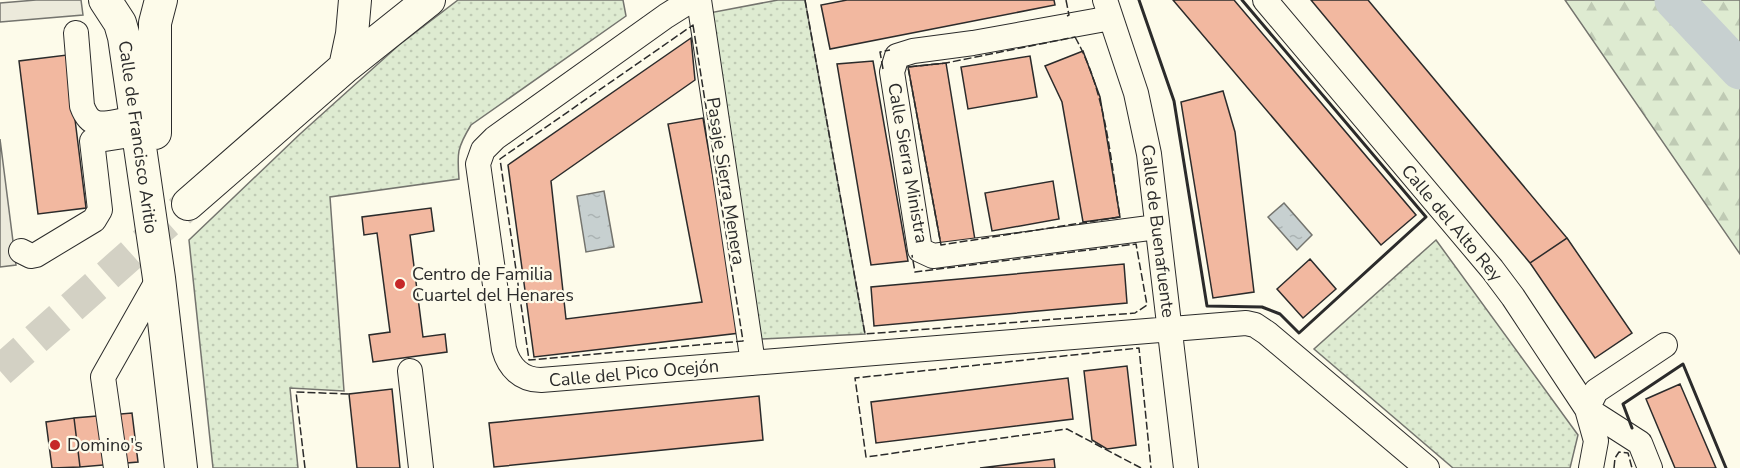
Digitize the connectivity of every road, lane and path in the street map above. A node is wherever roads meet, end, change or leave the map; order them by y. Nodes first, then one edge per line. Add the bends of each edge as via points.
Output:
1 (105, 0) edge
2 (161, 0) edge
3 (355, 0) edge
4 (410, 0) edge
5 (429, 0) edge
6 (698, 0) edge
7 (1265, 0) edge
8 (1108, 9) edge
9 (76, 33) dead end
10 (345, 67) junction
11 (136, 126) junction
12 (188, 204) tunnel mouth
13 (1157, 227) junction
14 (21, 250) dead end
15 (159, 278) junction
16 (1170, 329) junction
17 (1665, 345) dead end
18 (753, 363) junction
19 (410, 371) dead end
20 (1587, 409) junction
21 (116, 468) edge
22 (181, 468) edge
23 (421, 468) edge
24 (1186, 468) edge
25 (1427, 468) edge
26 (1591, 468) edge
27 (1650, 468) edge

1 - 11 main road, Calle de Francisco Aritio via 124,37
2 - 15 main road, Calle de Francisco Aritio via 154,23
3 - 10 main road
4 - 10 main road via 377,29
5 - 10 main road
6 - 18 street, Pasaje Sierra Menera
6 - 18 street, Calle del Pico Ocejón via 679,7 483,150 478,164 504,349 510,365 523,377 535,380
7 - 20 street, Calle del Alto Rey via 1492,269
8 - 13 street, Calle de Buenafuente via 1136,93 1149,153
8 - 13 street, Calle Sierra Ministra via 973,43 897,56 892,72 920,250 933,256
9 - 11 street via 85,115 97,124
10 - 12 main road
11 - 14 street via 92,141 100,210 94,220 36,255
11 - 15 main road, Calle de Francisco Aritio
13 - 16 street, Calle de Buenafuente
15 - 21 street via 103,377
15 - 22 main road, Calle de Francisco Aritio
16 - 18 street, Calle del Pico Ocejón
16 - 24 street, Calle de Buenafuente
16 - 25 street via 1246,323 1261,328
17 - 20 street via 1596,391
19 - 23 street
20 - 26 street, Calle del Alto Rey via 1596,441
20 - 27 street via 1640,443

